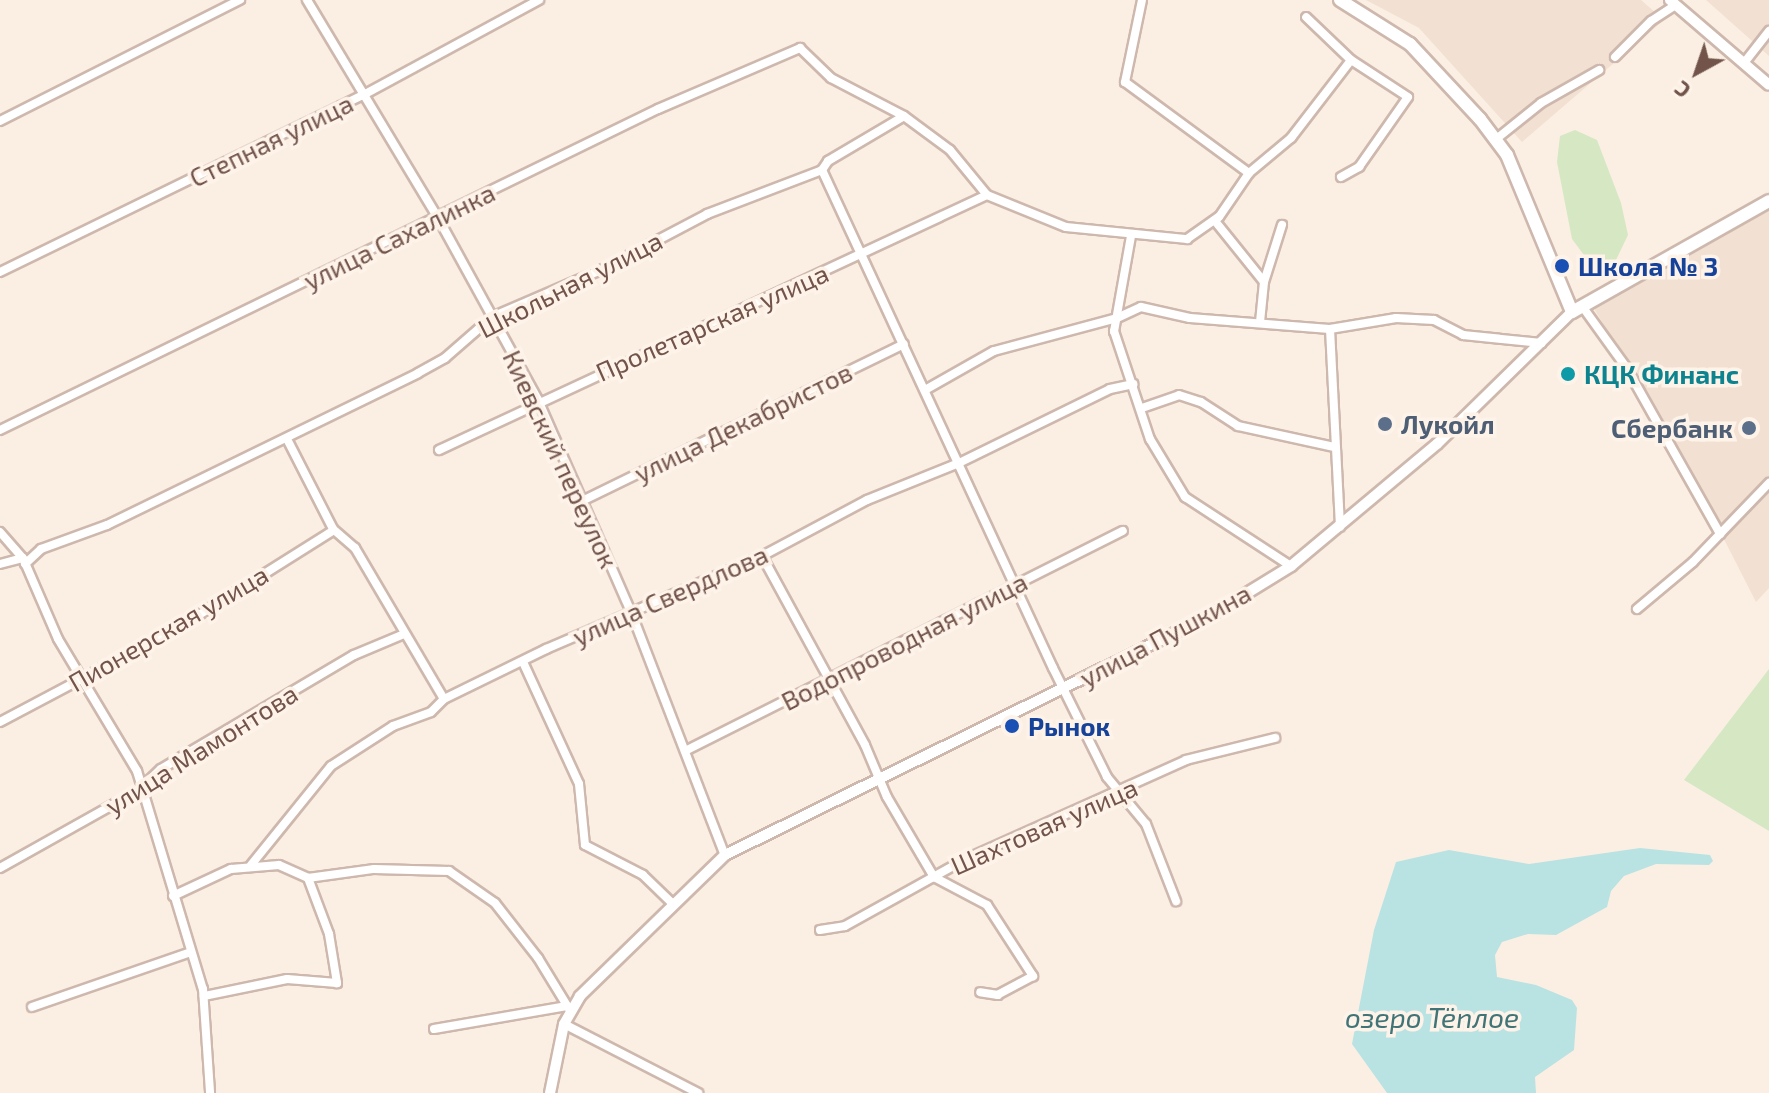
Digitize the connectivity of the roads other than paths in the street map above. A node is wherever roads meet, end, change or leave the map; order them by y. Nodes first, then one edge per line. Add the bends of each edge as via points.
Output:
1 (240, 0) edge
2 (307, 0) edge
3 (539, 0) edge
4 (1142, 0) edge
5 (1340, 0) edge
6 (1673, 2) edge
7 (1306, 17) dead end
8 (1769, 31) edge
9 (1615, 57) dead end
10 (1351, 60) junction
11 (1744, 63) junction
12 (1599, 70) dead end
13 (1769, 85) edge
14 (365, 94) junction
15 (904, 116) junction
16 (0, 121) edge
17 (1495, 140) junction
18 (822, 170) junction
19 (1249, 173) junction
20 (1341, 177) dead end
21 (987, 195) junction
22 (1769, 201) edge
23 (438, 218) junction
24 (1217, 219) junction
25 (1282, 225) dead end
26 (1131, 236) junction
27 (862, 255) junction
28 (0, 272) edge
29 (1264, 282) junction
30 (1577, 309) junction
31 (492, 317) junction
32 (1117, 318) junction
33 (1260, 322) junction
34 (1330, 329) junction
35 (1542, 343) junction
36 (904, 344) junction
37 (1133, 384) junction
38 (925, 390) junction
39 (538, 400) junction
40 (1142, 408) junction
41 (0, 430) edge
42 (287, 439) junction
43 (1334, 447) junction
44 (439, 450) dead end
45 (959, 463) junction
46 (1769, 483) edge
47 (582, 501) junction
48 (1340, 528) junction
49 (334, 530) junction
50 (1123, 531) dead end
51 (0, 532) edge
52 (1720, 534) junction
53 (762, 556) junction
54 (24, 561) junction
55 (0, 564) edge
56 (1291, 566) junction
57 (1016, 585) junction
58 (1637, 609) dead end
59 (631, 612) junction
60 (404, 634) junction
61 (523, 662) junction
62 (83, 677) junction
63 (827, 679) junction
64 (1065, 688) junction
65 (444, 699) junction
66 (0, 722) edge
67 (1275, 738) dead end
68 (685, 751) junction
69 (880, 778) junction
70 (139, 790) junction
71 (1121, 792) junction
72 (725, 855) junction
73 (251, 865) junction
74 (0, 868) edge
75 (934, 877) junction
76 (308, 878) junction
77 (173, 896) junction
78 (1176, 901) dead end
79 (674, 905) junction
80 (820, 930) dead end
81 (191, 952) junction
82 (980, 992) dead end
83 (204, 996) junction
84 (32, 1007) dead end
85 (569, 1009) junction
86 (564, 1024) junction
87 (434, 1029) dead end
88 (210, 1093) edge
89 (550, 1093) edge
90 (698, 1093) edge

1 - 16 street
2 - 14 street, Киевский переулок
3 - 14 street, Степная улица
4 - 19 street via 1125,82
5 - 17 main road via 1410,44 1455,88
6 - 9 street
6 - 11 street
7 - 10 street
8 - 11 street
10 - 19 street via 1291,138
10 - 20 street via 1408,97 1359,167
11 - 13 street
12 - 17 street via 1541,103
14 - 23 street, Киевский переулок
14 - 28 street, Степная улица
15 - 18 street, Школьная улица via 828,161
15 - 21 street via 950,150
15 - 23 street, улица Сахалинка via 831,78 800,48 671,103
17 - 30 main road
18 - 27 street
18 - 31 street, Школьная улица via 707,214 601,270
19 - 24 street
21 - 26 street via 1066,227
21 - 27 street, Пролетарская улица
22 - 30 main road, улица Пушкина
23 - 31 street, Киевский переулок
23 - 41 street, улица Сахалинка
24 - 26 street via 1187,239
24 - 29 street
25 - 29 street
26 - 32 street
27 - 36 street
27 - 39 street, Пролетарская улица
29 - 33 street
30 - 35 street, улица Пушкина
30 - 52 street via 1626,367
31 - 39 street, Киевский переулок
31 - 42 street, Школьная улица via 445,358
32 - 33 street via 1141,307 1190,318
32 - 37 street via 1114,331
32 - 38 street via 994,351
33 - 34 street
34 - 35 street via 1396,318 1434,320 1481,338
34 - 43 street
35 - 48 street, улица Пушкина
36 - 38 street
36 - 47 street, улица Декабристов
37 - 40 street
37 - 45 street, улица Свердлова via 1110,389
38 - 45 street
39 - 44 street, Пролетарская улица
39 - 47 street, Киевский переулок
40 - 43 street via 1179,395 1201,402 1238,426
40 - 56 street via 1150,439 1185,497
42 - 49 street
42 - 54 street, Школьная улица
43 - 48 street
45 - 53 street, улица Свердлова via 867,500
45 - 57 street
46 - 52 street
47 - 59 street, Киевский переулок
48 - 56 street, улица Пушкина
49 - 60 street via 355,548
49 - 62 street, Пионерская улица via 183,625
50 - 57 street, Водопроводная улица
51 - 54 street
52 - 58 street
53 - 59 street, улица Свердлова
53 - 63 street
54 - 55 street, Школьная улица
54 - 62 street via 58,639
56 - 64 street, улица Пушкина via 1213,614
57 - 63 street, Водопроводная улица
57 - 64 street
59 - 61 street, улица Свердлова
59 - 68 street, Киевский переулок
60 - 65 street
60 - 70 street, улица Мамонтова via 354,655 161,769
61 - 65 street, улица Свердлова
61 - 79 street via 579,784 585,845 643,875
62 - 66 street, Пионерская улица
62 - 70 street via 137,771
63 - 68 street, Водопроводная улица
63 - 69 street
64 - 69 street, улица Пушкина
64 - 71 street via 1107,777
65 - 73 street, улица Свердлова via 431,712 393,726 331,766
67 - 71 street, Шахтовая улица via 1186,760
68 - 72 street, Киевский переулок
69 - 72 street, улица Пушкина
69 - 75 street
70 - 74 street, улица Мамонтова
70 - 77 street
71 - 75 street, Шахтовая улица
71 - 78 street via 1146,824
72 - 79 street, улица Пушкина
73 - 76 street via 279,865
73 - 77 street
75 - 80 street, Шахтовая улица via 845,926
75 - 82 street via 987,905 1033,976 998,995
76 - 83 street via 329,934 337,983 287,979
76 - 85 street via 374,869 449,871 495,903
77 - 81 street
79 - 85 street, улица Пушкина
81 - 83 street
81 - 84 street
83 - 88 street
85 - 86 street, улица Пушкина
85 - 87 street
86 - 89 street, улица Пушкина
86 - 90 street

